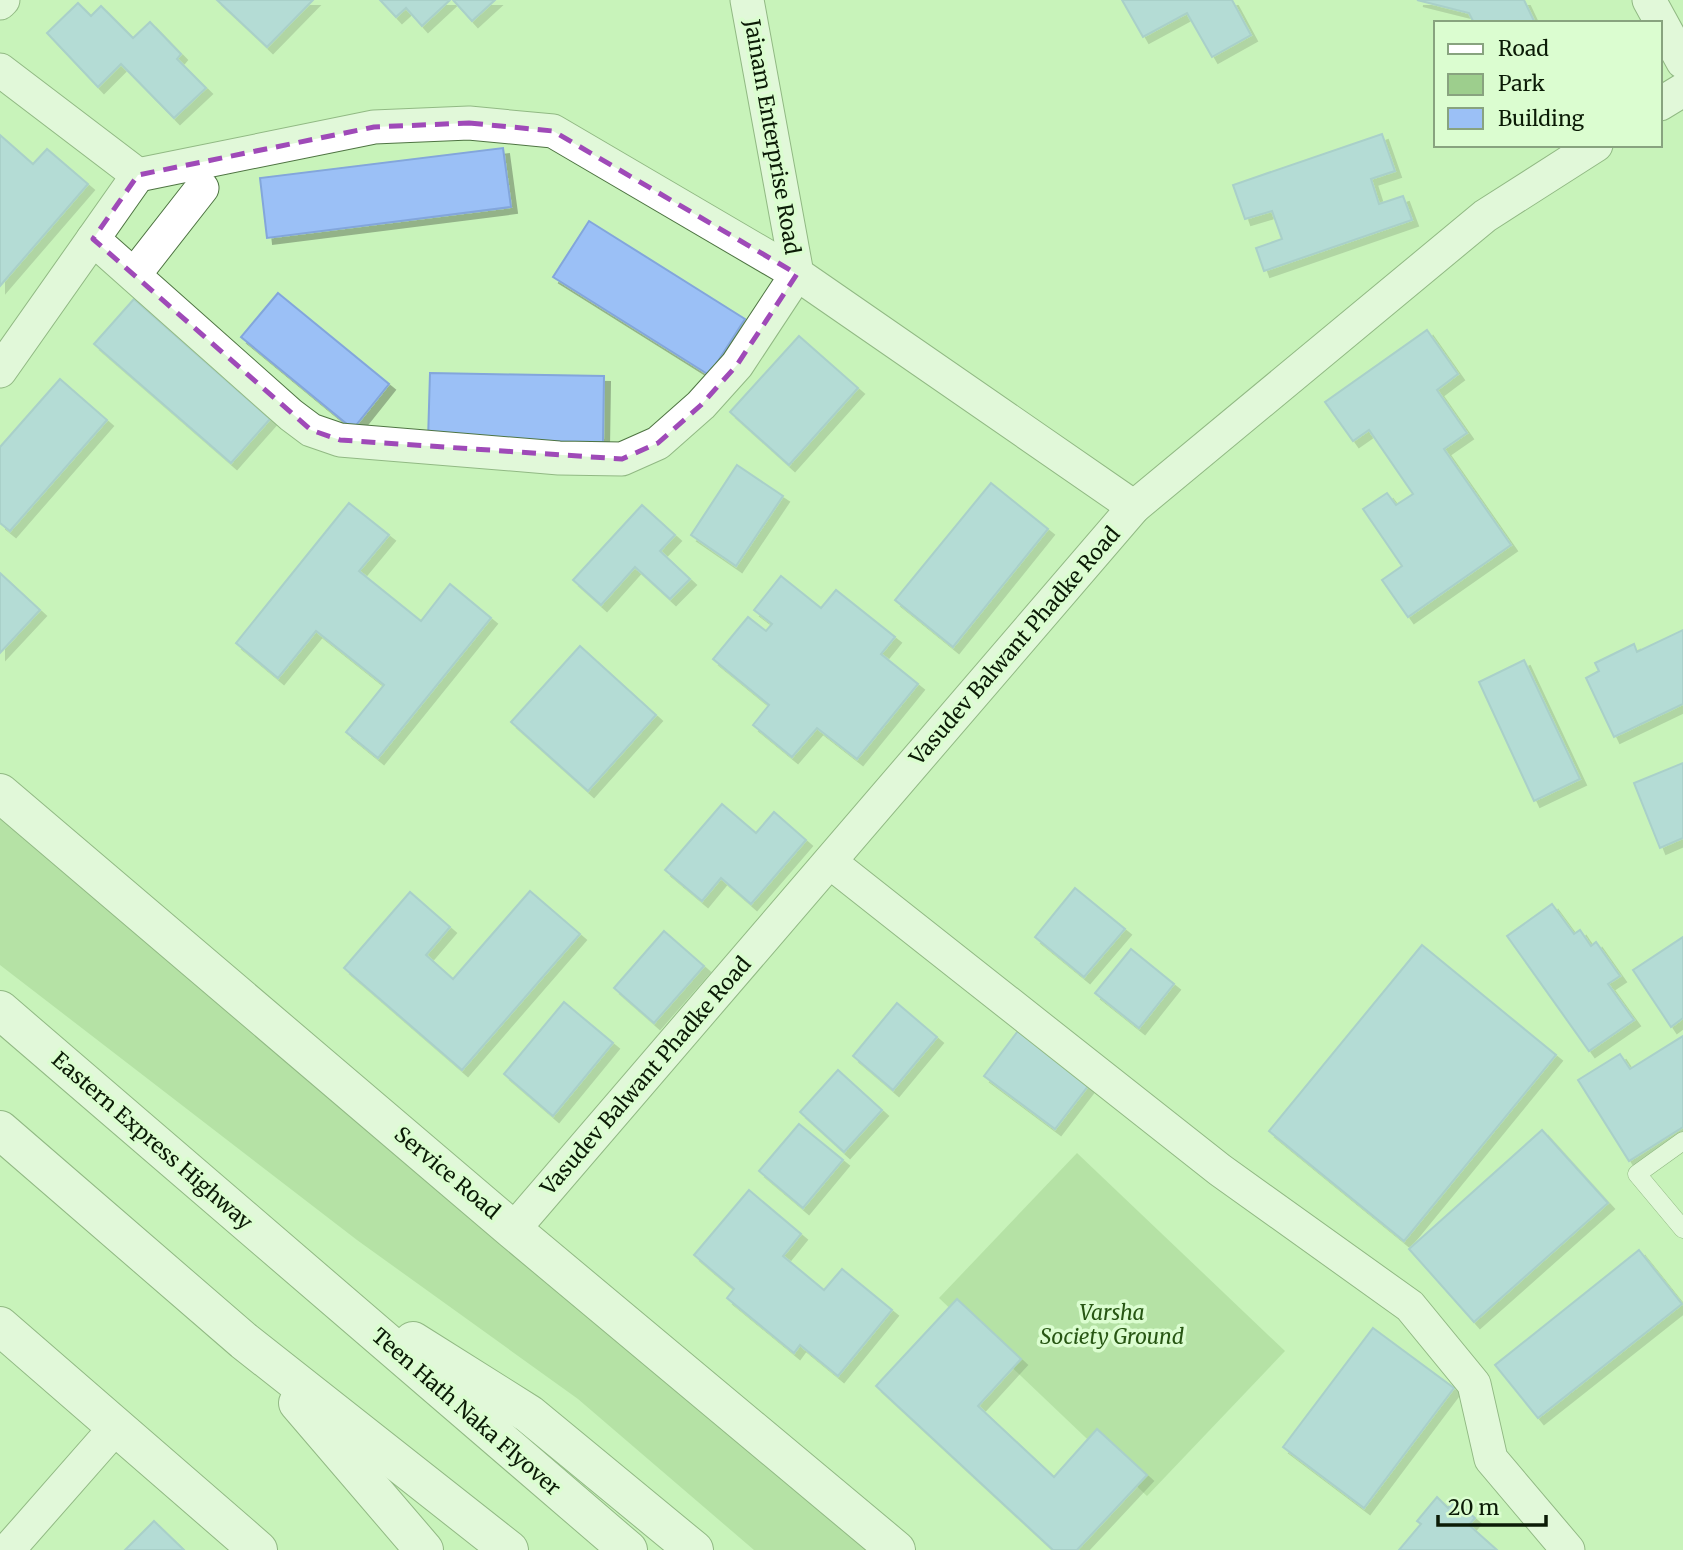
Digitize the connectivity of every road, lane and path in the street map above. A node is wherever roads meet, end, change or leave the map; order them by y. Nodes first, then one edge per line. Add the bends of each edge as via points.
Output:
1 (747, 0) edge
2 (1649, 0) edge
3 (1661, 21) edge
4 (1662, 24) edge
5 (1683, 62) edge
6 (0, 70) edge
7 (1683, 90) edge
8 (1662, 103) edge
9 (1593, 147) edge
10 (138, 175) junction
11 (202, 188) dead end
12 (93, 239) junction
13 (797, 274) junction
14 (134, 275) junction
15 (0, 371) edge
16 (1134, 507) junction
17 (0, 793) edge
18 (830, 862) junction
19 (0, 1010) edge
20 (0, 1130) edge
21 (1683, 1141) edge
22 (1683, 1228) edge
23 (513, 1230) junction
24 (305, 1272) junction
25 (0, 1326) edge
26 (244, 1340) junction
27 (116, 1427) junction
28 (8, 1550) edge
29 (258, 1550) edge
30 (424, 1550) edge
31 (509, 1550) edge
32 (628, 1550) edge
33 (694, 1550) edge
34 (896, 1550) edge
35 (1568, 1550) edge

1 - 13 street, Jainam Enterprise Road
2 - 3 street
4 - 5 street
6 - 10 street
7 - 8 street
9 - 16 street, Vasudev Balwant Phadke Road via 1485,216
10 - 12 street
10 - 13 street via 374,127 469,123 553,131
11 - 14 street
12 - 14 street
12 - 15 street
13 - 14 street via 737,365 701,405 658,443 622,459 340,440 311,430
13 - 16 street
16 - 18 street, Vasudev Balwant Phadke Road
17 - 23 main road, Service Road
18 - 23 street, Vasudev Balwant Phadke Road
18 - 35 street via 1220,1170 1410,1306 1474,1384 1491,1459
19 - 24 main road, Eastern Express Highway
20 - 26 main road
21 - 22 lane via 1637,1174
23 - 34 main road, Service Road
24 - 32 main road, Teen Hath Naka Flyover
24 - 33 main road via 529,1414
25 - 27 main road
26 - 30 main road
26 - 31 main road
27 - 28 street
27 - 29 main road

